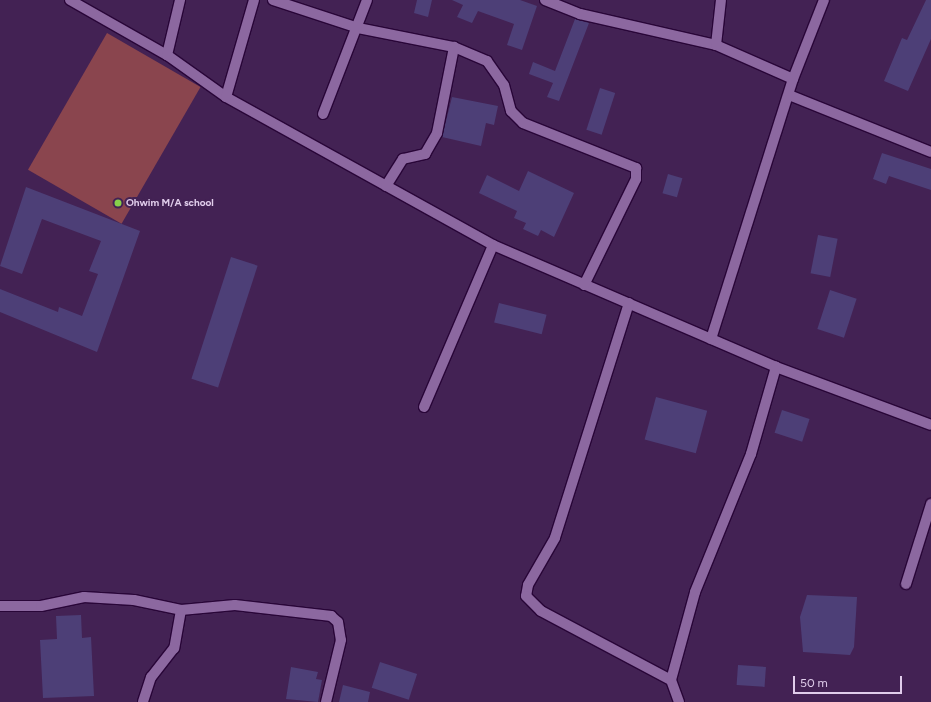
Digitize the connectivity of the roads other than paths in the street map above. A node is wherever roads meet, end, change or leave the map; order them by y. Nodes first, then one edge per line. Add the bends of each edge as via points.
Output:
1 (70, 0) edge
2 (180, 0) edge
3 (254, 0) edge
4 (273, 0) edge
5 (366, 0) edge
6 (545, 0) edge
7 (721, 0) edge
8 (824, 0) edge
9 (358, 28) junction
10 (716, 45) junction
11 (454, 47) junction
12 (167, 55) junction
13 (793, 79) junction
14 (789, 95) junction
15 (226, 97) junction
16 (323, 114) dead end
17 (931, 152) edge
18 (386, 186) junction
19 (493, 245) junction
20 (584, 285) junction
21 (629, 303) junction
22 (711, 339) junction
23 (776, 367) junction
24 (424, 407) dead end
25 (931, 425) edge
26 (931, 504) edge
27 (906, 584) dead end
28 (0, 606) edge
29 (181, 610) junction
30 (671, 680) junction
31 (143, 702) edge
32 (326, 702) edge
33 (679, 702) edge

1 - 12 street
2 - 12 street
3 - 15 street
4 - 9 street
5 - 9 street
6 - 10 street via 580,14
7 - 10 street
8 - 13 street
9 - 11 street
9 - 16 street
10 - 13 street
11 - 18 street via 437,133 425,154 403,159
11 - 20 street via 487,60 504,85 511,111 522,122 636,168 636,179
12 - 15 street
13 - 14 street
14 - 17 street
14 - 22 street
15 - 18 street
18 - 19 street
19 - 20 street
19 - 24 street
20 - 21 street
21 - 22 street
21 - 30 street via 555,538 528,585 526,596 541,611
22 - 23 street
23 - 25 street
23 - 30 street via 751,454 695,592
26 - 27 street
28 - 29 street via 40,606 84,597 134,600
29 - 31 street via 174,648 151,677
29 - 32 street via 236,606 330,616 338,622 341,640
30 - 33 street

